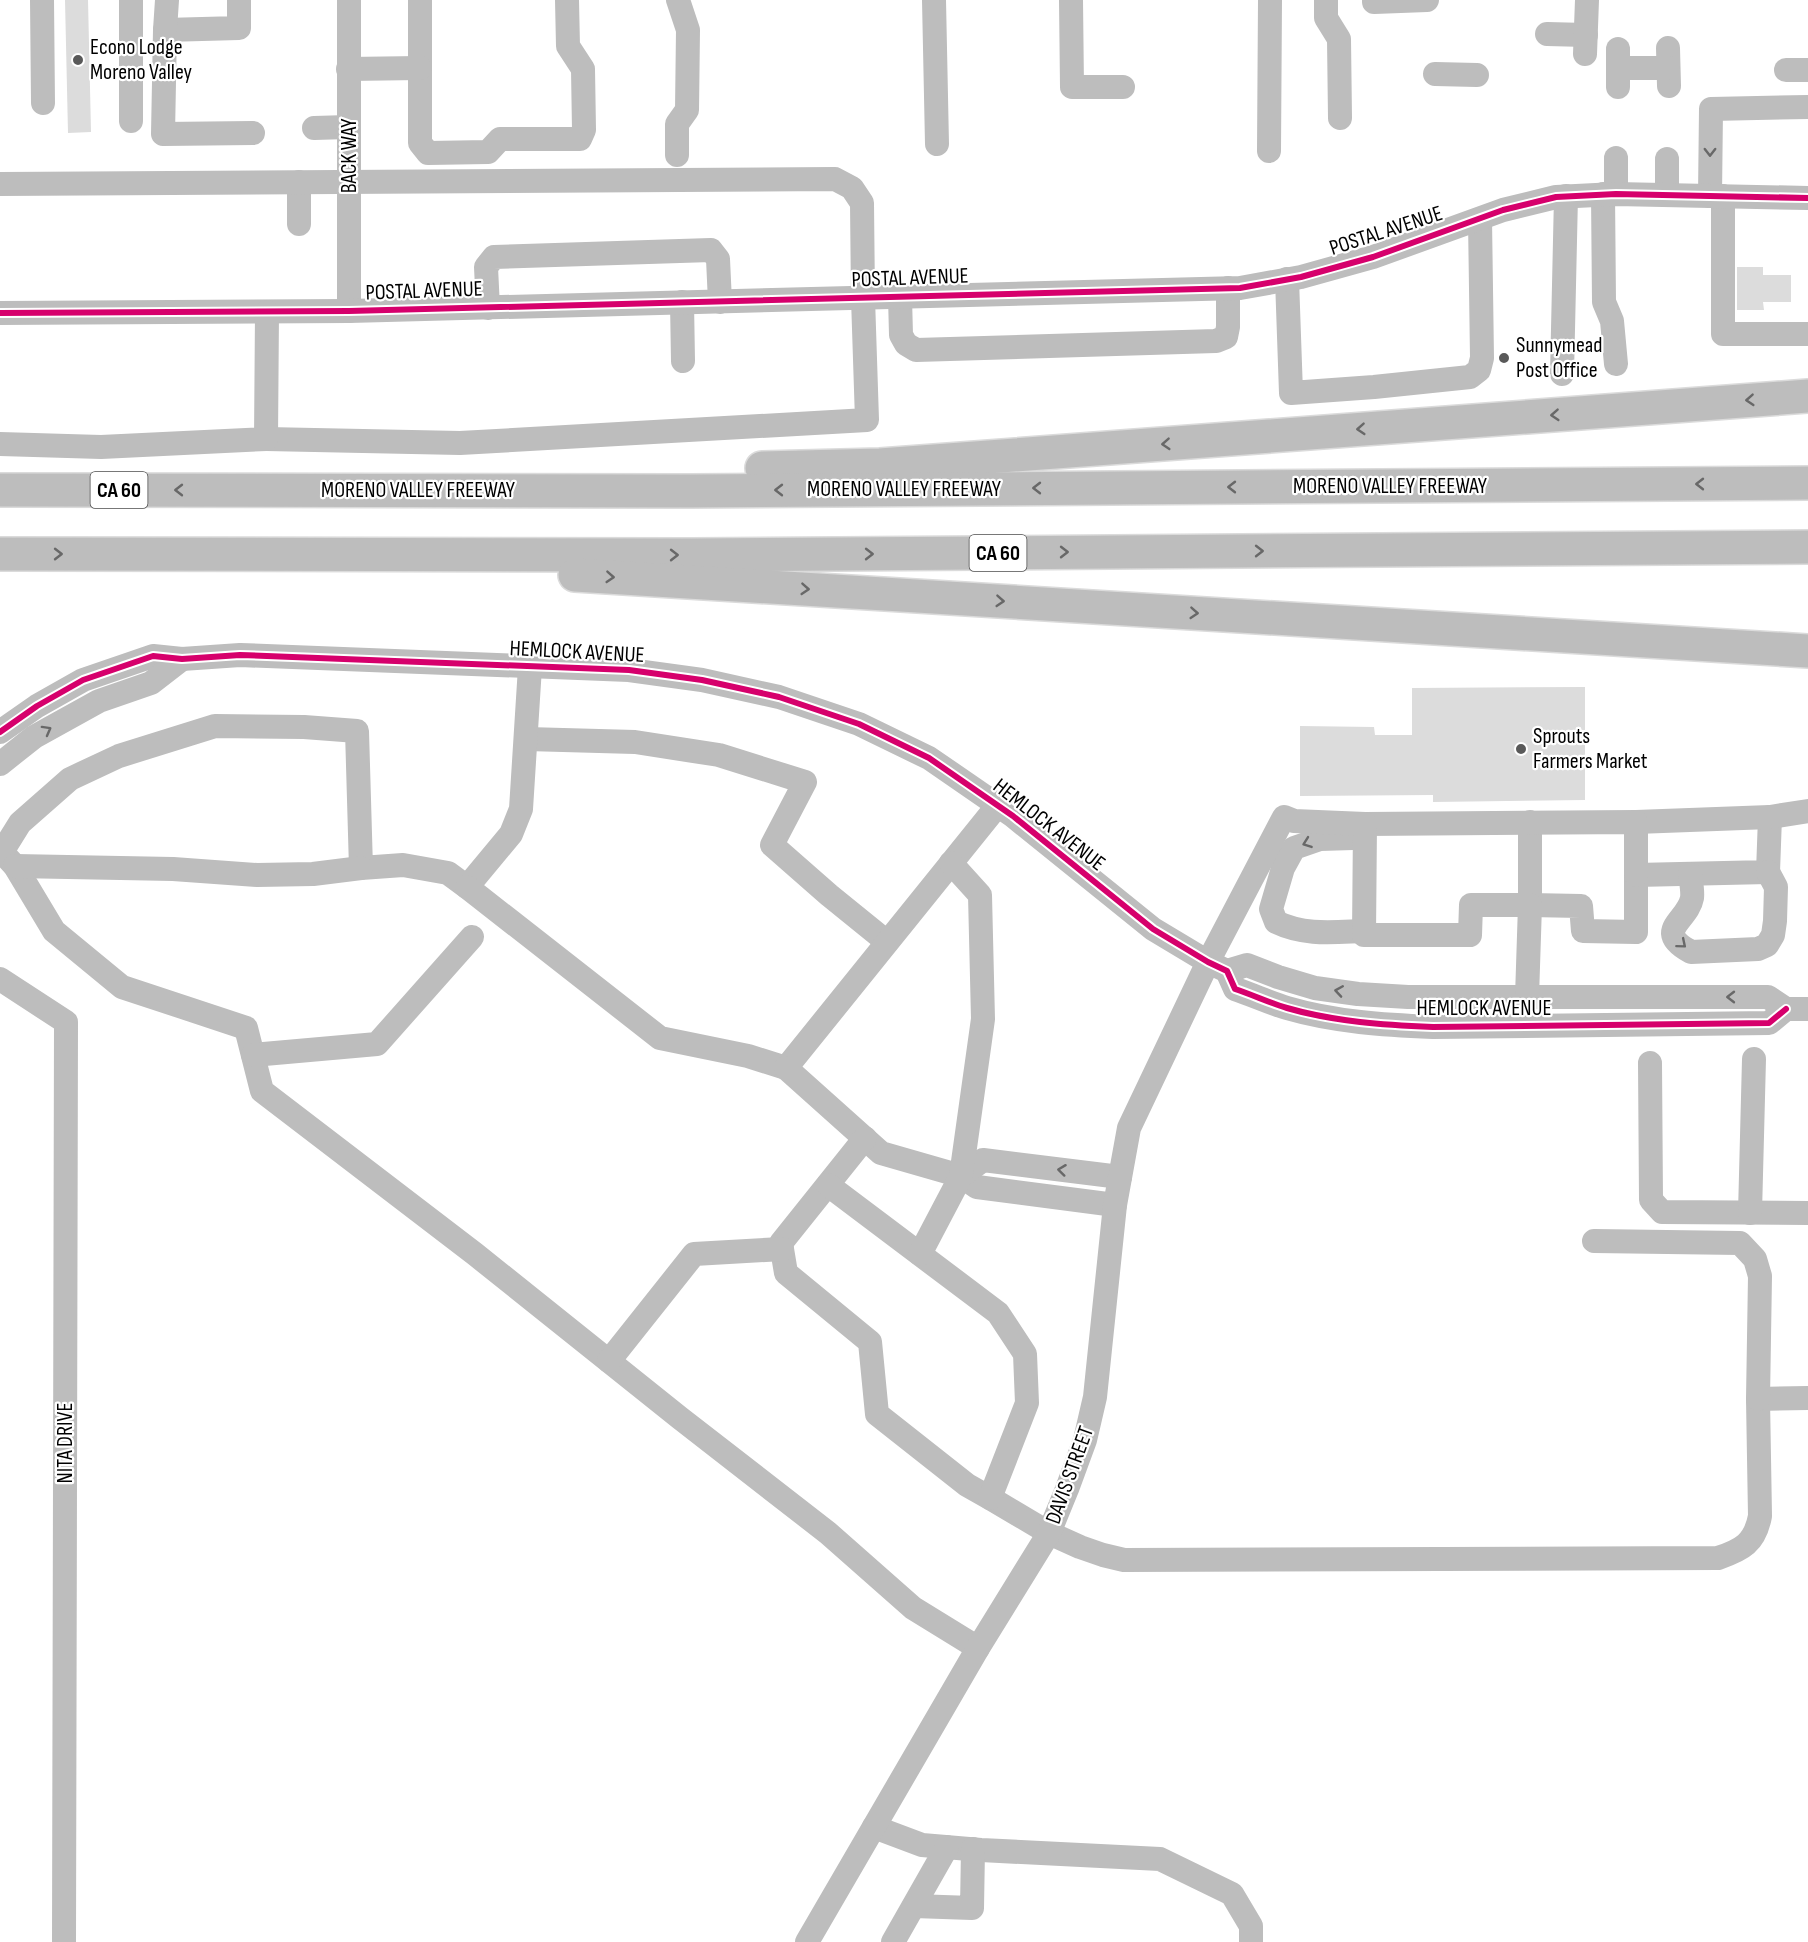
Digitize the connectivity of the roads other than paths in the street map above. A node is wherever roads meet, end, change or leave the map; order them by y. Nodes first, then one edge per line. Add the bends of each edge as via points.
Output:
1 (42, 0) edge
2 (130, 0) edge
3 (167, 0) edge
4 (239, 0) edge
5 (349, 0) edge
6 (420, 0) edge
7 (567, 0) edge
8 (678, 0) edge
9 (934, 0) edge
10 (1071, 0) edge
11 (1270, 0) edge
12 (1326, 0) edge
13 (1374, 0) edge
14 (1427, 0) edge
15 (1587, 0) edge
16 (165, 30) junction
17 (1547, 34) dead end
18 (420, 68) junction
19 (1618, 68) dead end
20 (1669, 68) dead end
21 (348, 69) junction
22 (1435, 74) dead end
23 (1477, 75) dead end
24 (1123, 87) dead end
25 (43, 103) dead end
26 (1808, 107) edge
27 (1340, 118) dead end
28 (131, 121) dead end
29 (314, 128) dead end
30 (348, 128) junction
31 (253, 133) dead end
32 (937, 144) dead end
33 (1269, 151) dead end
34 (677, 155) dead end
35 (1616, 158) dead end
36 (1667, 159) dead end
37 (349, 181) junction
38 (299, 182) junction
39 (0, 184) edge
40 (1609, 194) junction
41 (1667, 195) junction
42 (1566, 196) junction
43 (1717, 196) junction
44 (1808, 198) edge
45 (1480, 219) junction
46 (299, 224) dead end
47 (1287, 279) junction
48 (1228, 288) junction
49 (900, 297) junction
50 (863, 298) junction
51 (720, 302) junction
52 (682, 303) junction
53 (488, 308) junction
54 (267, 312) junction
55 (349, 312) junction
56 (0, 313) edge
57 (1808, 334) edge
58 (683, 361) dead end
59 (1616, 364) dead end
60 (1562, 374) dead end
61 (1808, 396) edge
62 (266, 438) junction
63 (0, 444) edge
64 (1808, 483) edge
65 (0, 490) edge
66 (238, 490) junction
67 (1808, 547) edge
68 (0, 554) edge
69 (238, 554) junction
70 (1808, 651) edge
71 (182, 659) junction
72 (530, 667) junction
73 (0, 732) edge
74 (527, 739) junction
75 (0, 764) edge
76 (998, 805) junction
77 (1808, 811) edge
78 (1770, 816) junction
79 (1530, 822) junction
80 (1636, 822) junction
81 (1365, 831) junction
82 (6, 856) edge
83 (951, 863) junction
84 (361, 868) junction
85 (1768, 872) junction
86 (1690, 874) junction
87 (1636, 875) junction
88 (468, 887) junction
89 (1530, 905) junction
90 (1364, 931) junction
91 (472, 937) dead end
92 (887, 942) junction
93 (1218, 967) junction
94 (0, 979) edge
95 (1527, 998) junction
96 (1797, 1009) edge
97 (253, 1055) junction
98 (1754, 1059) dead end
99 (1650, 1063) dead end
100 (786, 1068) junction
101 (865, 1138) junction
102 (961, 1176) junction
103 (1120, 1177) junction
104 (828, 1185) junction
105 (1115, 1205) junction
106 (1750, 1213) junction
107 (1808, 1213) edge
108 (1594, 1241) dead end
109 (782, 1249) junction
110 (920, 1254) junction
111 (609, 1362) junction
112 (1808, 1398) edge
113 (1758, 1399) junction
114 (990, 1498) junction
115 (1049, 1533) junction
116 (978, 1648) junction
117 (874, 1827) junction
118 (947, 1847) junction
119 (973, 1850) junction
120 (914, 1906) junction
121 (64, 1942) edge
122 (807, 1942) edge
123 (893, 1942) edge
124 (1251, 1942) edge

1 - 25 street
2 - 28 street
3 - 16 street
4 - 16 street via 239,28
5 - 21 street, BACK WAY
6 - 18 street
7 - 18 street via 568,46 583,69 584,130 580,139 500,139 488,152 428,153 420,143
8 - 34 street via 688,30 687,110 677,124
9 - 32 street
10 - 24 street via 1072,87
11 - 33 street
12 - 27 street via 1326,18 1339,39
13 - 14 street
15 - 17 street via 1586,45
16 - 31 street via 162,134
18 - 21 street
19 - 20 street
21 - 30 street, BACK WAY
22 - 23 street
26 -> 43 street via 1711,109
29 - 30 street
30 - 37 street, BACK WAY
35 - 40 street
36 - 41 street
37 - 38 street
37 - 50 street via 835,179 852,189 862,203
37 - 55 street, BACK WAY
38 - 39 street
38 - 46 street
40 - 41 street, POSTAL AVENUE
40 - 42 street, POSTAL AVENUE
40 - 59 street via 1604,302 1612,321
41 - 43 street, POSTAL AVENUE
42 - 45 street, POSTAL AVENUE
42 - 60 street
43 - 44 street, POSTAL AVENUE
43 - 57 street via 1723,334
45 - 47 street, POSTAL AVENUE via 1373,257
45 - 47 street via 1482,358 1479,370 1470,378 1291,393
47 - 48 street, POSTAL AVENUE
48 - 49 street, POSTAL AVENUE
48 - 49 street via 1226,337 1216,341 916,350 901,335
49 - 50 street, POSTAL AVENUE
50 - 51 street, POSTAL AVENUE
50 - 62 street via 867,420 460,443
51 - 52 street, POSTAL AVENUE
51 - 53 street via 718,259 711,250 494,257 486,267
52 - 53 street, POSTAL AVENUE
52 - 58 street
53 - 55 street, POSTAL AVENUE
54 - 55 street, POSTAL AVENUE
54 - 56 street, POSTAL AVENUE
54 - 62 street
61 -> 66 highway via 880,465
62 - 63 street via 101,447
64 -> 66 highway, MORENO VALLEY FREEWAY / CA 60
66 -> 65 highway, MORENO VALLEY FREEWAY / CA 60
69 -> 67 highway, CA 60 via 702,555
68 -> 69 highway, CA 60
69 -> 70 highway
71 - 72 street, HEMLOCK AVENUE via 240,655
71 - 73 street, HEMLOCK AVENUE via 153,656 83,680
75 -> 71 street via 34,736 99,701 151,683
72 - 74 street
72 - 76 street, HEMLOCK AVENUE via 629,670 702,680 779,697 859,724 929,758
74 - 88 street via 521,809 511,834
74 - 92 street via 647,744 719,755 805,782 772,845
76 - 83 street
76 - 93 street, HEMLOCK AVENUE via 1153,929
77 - 78 street
78 - 80 street
78 - 85 street
79 - 80 street
79 - 81 street
79 - 89 street
80 - 87 street
81 - 90 street
81 -> 90 street via 1294,848 1283,868 1271,909 1276,922 1292,930
81 - 93 street, DAVIS STREET via 1284,817
82 - 84 street via 257,875
82 - 84 street via 20,823 70,779 119,756 215,726 304,727 357,731
82 - 97 street via 54,932 122,987 246,1028
83 - 92 street
83 - 102 street via 980,895 983,1019
84 - 88 street via 403,865 448,873
85 - 86 street
86 -> 85 street via 1692,898 1674,929 1674,938 1691,952 1758,949 1767,945 1773,935 1776,887
86 - 87 street
87 - 89 street via 1636,932 1583,931 1581,906
88 - 100 street via 660,1038
89 - 90 street via 1471,905 1470,934 1364,936
89 - 95 street
91 - 97 street via 377,1044
92 - 100 street
95 -> 93 street, HEMLOCK AVENUE via 1358,994 1315,988 1246,965
93 - 96 street, HEMLOCK AVENUE via 1235,989 1288,1008 1384,1025 1769,1023
93 - 103 street, DAVIS STREET via 1129,1128
94 - 121 street, NITA DRIVE via 66,1022
96 -> 95 street, HEMLOCK AVENUE via 1768,996
97 - 111 street via 262,1091
98 - 106 street
99 - 106 street via 1651,1200 1662,1212
100 - 101 street
101 - 102 street via 881,1153
101 - 104 street
103 -> 102 street via 983,1160
102 - 105 street via 977,1187
102 - 110 street
103 - 105 street, DAVIS STREET
104 - 109 street
104 - 110 street
105 - 115 street, DAVIS STREET via 1095,1396 1085,1440
106 - 107 street
108 - 113 street via 1740,1243 1755,1259 1760,1276
109 - 111 street via 694,1254
109 - 114 street via 786,1273 870,1342 877,1414 967,1485
110 - 114 street via 998,1313 1025,1354 1027,1403
111 - 116 street via 828,1533 913,1608
112 - 113 street
113 - 115 street via 1758,1529 1737,1552 1718,1558 1124,1560 1104,1556
114 - 115 street
115 - 116 street, DAVIS STREET
116 - 117 street, DAVIS STREET
117 - 118 street via 922,1845
117 - 122 street, DAVIS STREET
118 - 119 street
118 - 120 street
119 - 120 street via 972,1908
119 - 124 street via 1160,1859 1232,1894 1251,1926
120 - 123 street

